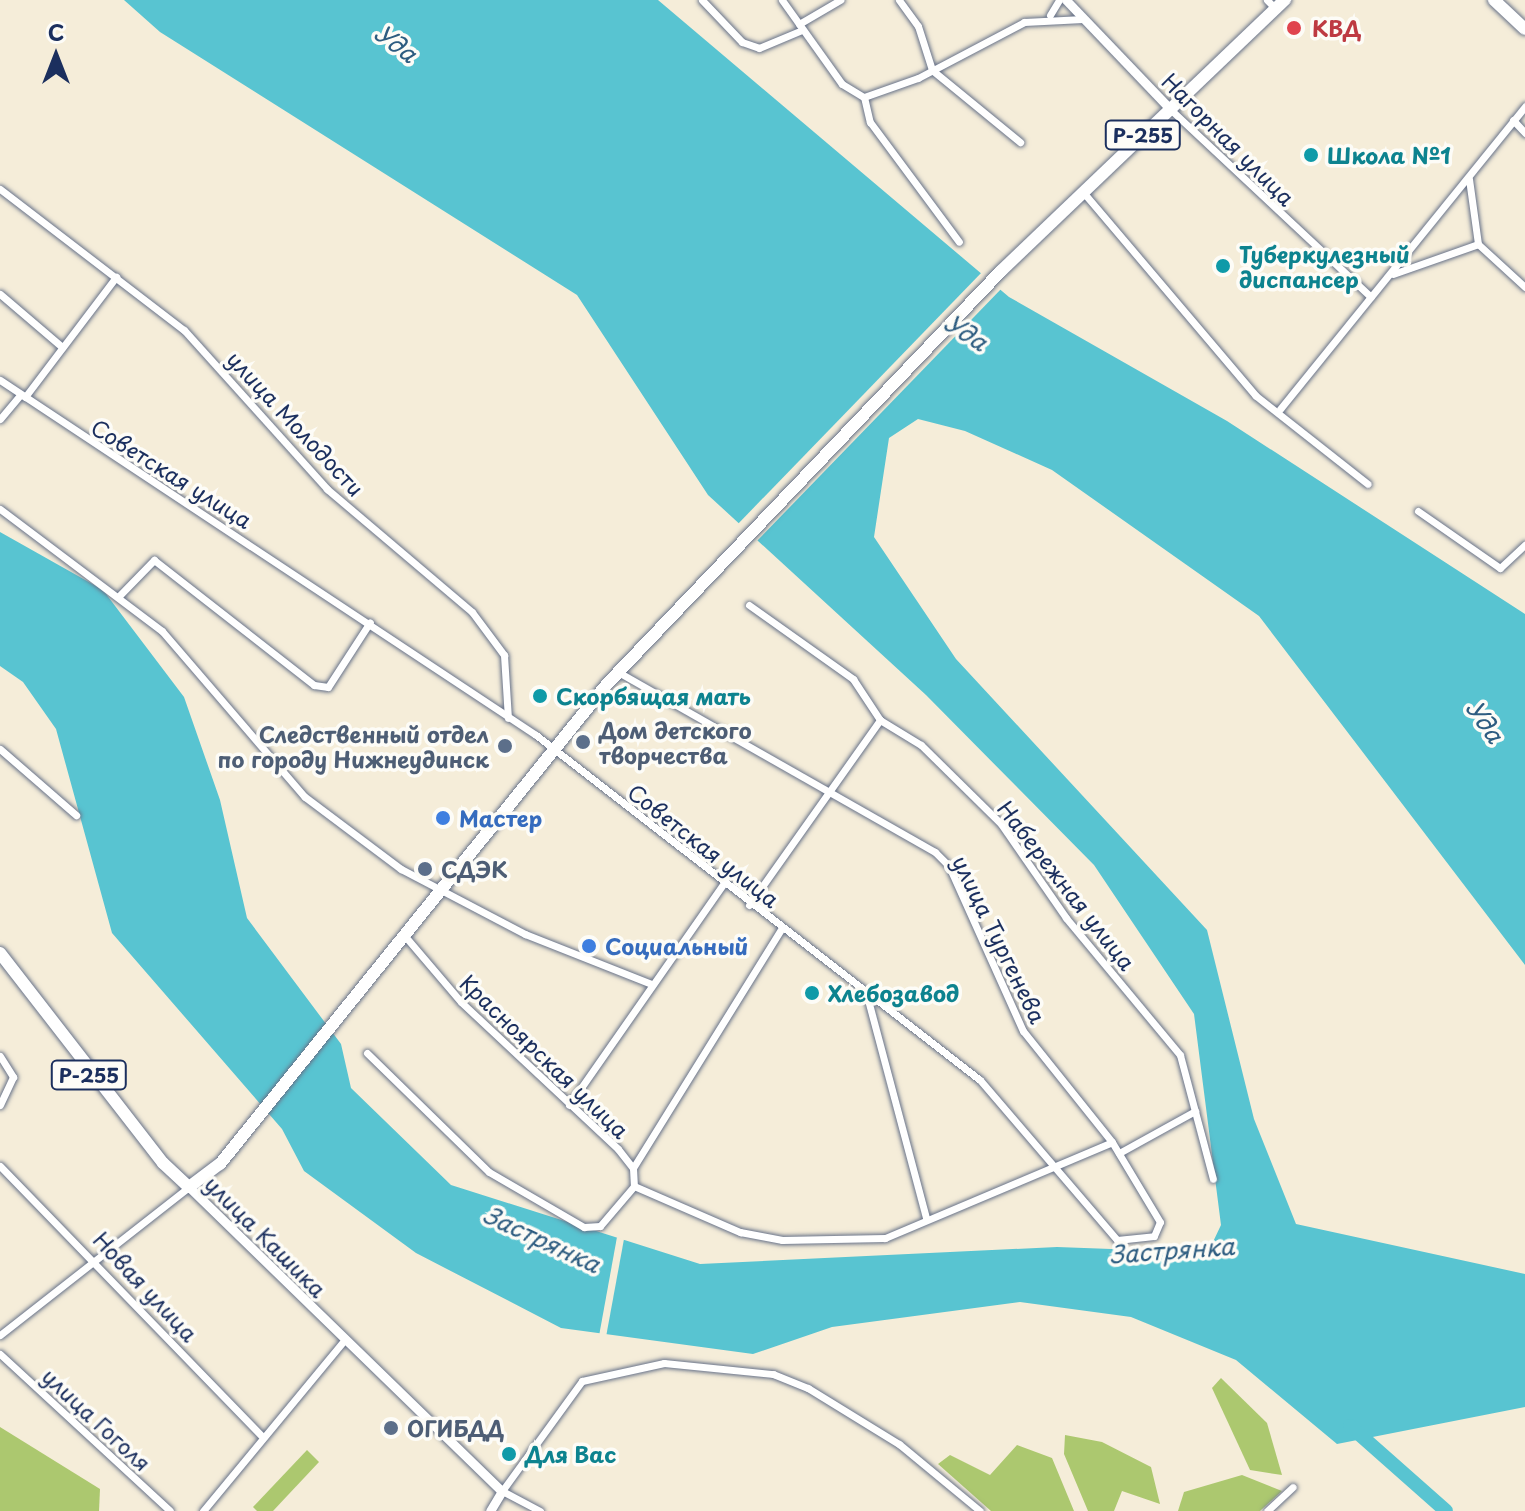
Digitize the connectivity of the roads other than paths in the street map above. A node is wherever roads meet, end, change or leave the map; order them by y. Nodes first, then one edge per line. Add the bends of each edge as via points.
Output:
1 (702, 0) edge
2 (782, 0) edge
3 (840, 0) edge
4 (899, 0) edge
5 (1059, 0) edge
6 (1066, 0) edge
7 (1494, 0) edge
8 (1276, 3) edge
9 (1050, 15) junction
10 (1084, 19) junction
11 (800, 27) junction
12 (1525, 29) edge
13 (932, 70) junction
14 (864, 97) junction
15 (1525, 106) edge
16 (1170, 109) junction
17 (1513, 120) junction
18 (1525, 133) edge
19 (1020, 142) dead end
20 (1469, 177) junction
21 (0, 189) edge
22 (1083, 192) junction
23 (959, 242) dead end
24 (1478, 244) junction
25 (1389, 276) junction
26 (116, 277) junction
27 (1525, 287) edge
28 (0, 294) edge
29 (1371, 297) junction
30 (62, 347) junction
31 (0, 380) edge
32 (22, 396) junction
33 (1280, 409) junction
34 (0, 419) edge
35 (1368, 484) dead end
36 (0, 509) edge
37 (1418, 511) dead end
38 (1525, 545) edge
39 (118, 597) junction
40 (749, 605) dead end
41 (370, 622) junction
42 (618, 672) junction
43 (508, 718) junction
44 (880, 720) junction
45 (553, 748) junction
46 (0, 749) edge
47 (830, 794) junction
48 (76, 815) dead end
49 (723, 884) junction
50 (435, 893) junction
51 (749, 905) junction
52 (782, 928) junction
53 (402, 934) junction
54 (0, 953) edge
55 (651, 984) junction
56 (866, 996) junction
57 (367, 1053) dead end
58 (0, 1056) edge
59 (0, 1105) edge
60 (569, 1105) junction
61 (1195, 1111) junction
62 (1112, 1142) junction
63 (1119, 1153) junction
64 (1055, 1164) junction
65 (0, 1166) edge
66 (633, 1168) junction
67 (1213, 1179) dead end
68 (634, 1186) junction
69 (189, 1187) junction
70 (926, 1218) junction
71 (1117, 1240) joint
72 (95, 1257) junction
73 (0, 1335) edge
74 (342, 1343) junction
75 (0, 1354) edge
76 (261, 1435) junction
77 (1293, 1487) dead end
78 (502, 1491) junction
79 (170, 1511) edge
80 (203, 1511) edge
81 (490, 1511) edge
82 (540, 1511) edge
83 (980, 1511) edge
84 (1267, 1511) edge

1 - 11 street via 742,42 759,48
2 - 11 street
3 - 11 street
4 - 13 street via 918,26
5 - 9 street
6 - 10 street, Нагорная улица
7 - 12 highway
8 - 16 highway, Р-255
9 - 10 street
9 - 13 street via 1002,30
10 - 16 street, Нагорная улица
11 - 14 street via 842,84
13 - 14 street
13 - 19 street
14 - 23 street via 870,122
15 - 17 street
16 - 22 highway, Р-255
16 - 29 street, Нагорная улица
17 - 18 street
17 - 20 street
20 - 24 street
20 - 25 street
21 - 26 street, улица Молодости
22 - 33 street via 1256,396
22 - 42 highway, Р-255
24 - 25 street
24 - 27 street
25 - 29 street
26 - 30 street
26 - 43 street, улица Молодости via 184,330 327,489 472,612 504,655
28 - 30 street
29 - 33 street
30 - 32 street
31 - 32 street, Советская улица
32 - 34 street
32 - 41 street, Советская улица
33 - 35 street via 1302,439
36 - 39 street
37 - 38 street via 1500,568
39 - 41 street via 154,560 314,685 328,687
39 - 50 street via 162,631 305,797
40 - 44 street, Набережная улица via 853,679
41 - 43 street, Советская улица
42 - 45 highway, Р-255
42 - 47 street, улица Тургенева
43 - 45 street, Советская улица
44 - 47 street
44 - 61 street, Набережная улица via 921,745 1001,824 1066,918 1180,1055
45 - 49 street, Советская улица
45 - 50 highway, Р-255
46 - 48 street
47 - 51 street
47 - 62 street, улица Тургенева via 949,866 1023,1031
49 - 51 street, Советская улица
49 - 55 street
50 - 53 highway, Р-255
50 - 55 street
51 - 52 street, Советская улица
52 - 56 street, Советская улица
52 - 66 street
53 - 60 street, Красноярская улица via 461,1002
53 - 69 highway, Р-255 via 220,1164
54 - 69 highway, улица Кашика / Р-255 via 102,1092
55 - 60 street
56 - 64 street, Советская улица via 980,1080
56 - 70 street
57 - 68 street via 489,1172 584,1227 600,1226
58 - 59 street via 13,1077
60 - 66 street, Красноярская улица
61 - 63 street
61 - 67 street, Набережная улица
62 - 63 street, улица Тургенева
62 - 64 street
63 - 71 street, улица Тургенева via 1160,1222 1154,1236 1139,1243
64 - 70 street
64 - 71 street, Советская улица
65 - 72 street, Новая улица
66 - 68 street, Красноярская улица
68 - 70 street via 675,1208 782,1240 885,1238
69 - 72 street
69 - 74 street, улица Кашика
72 - 73 street
72 - 76 street, Новая улица
74 - 76 street
74 - 78 street, улица Кашика
75 - 79 street, улица Гоголя
76 - 80 street
77 - 84 street
78 - 81 street
78 - 82 street, улица Кашика
78 - 83 street via 582,1381 664,1363 773,1374 899,1444

